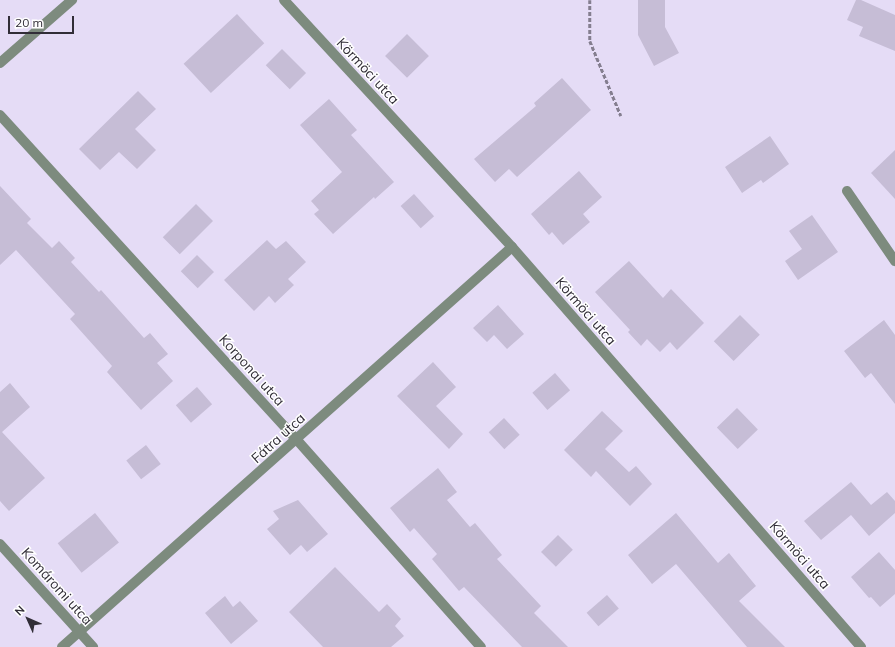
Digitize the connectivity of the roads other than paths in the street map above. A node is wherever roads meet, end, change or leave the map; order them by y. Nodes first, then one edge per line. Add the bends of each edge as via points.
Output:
1 (72, 0) edge
2 (284, 0) edge
3 (0, 63) edge
4 (0, 115) edge
5 (847, 191) dead end
6 (512, 247) junction
7 (895, 261) edge
8 (297, 440) junction
9 (0, 544) edge
10 (80, 632) junction
11 (62, 647) edge
12 (93, 647) edge
13 (481, 647) edge
14 (861, 647) edge

1 - 3 street
2 - 6 street, Körmöci utca
4 - 8 street, Korponai utca
5 - 7 street
6 - 8 street, Fátra utca
6 - 14 street, Körmöci utca
8 - 10 street, Fátra utca
8 - 13 street, Korponai utca
9 - 10 street, Komáromi utca
10 - 11 street, Fátra utca
10 - 12 street, Komáromi utca

